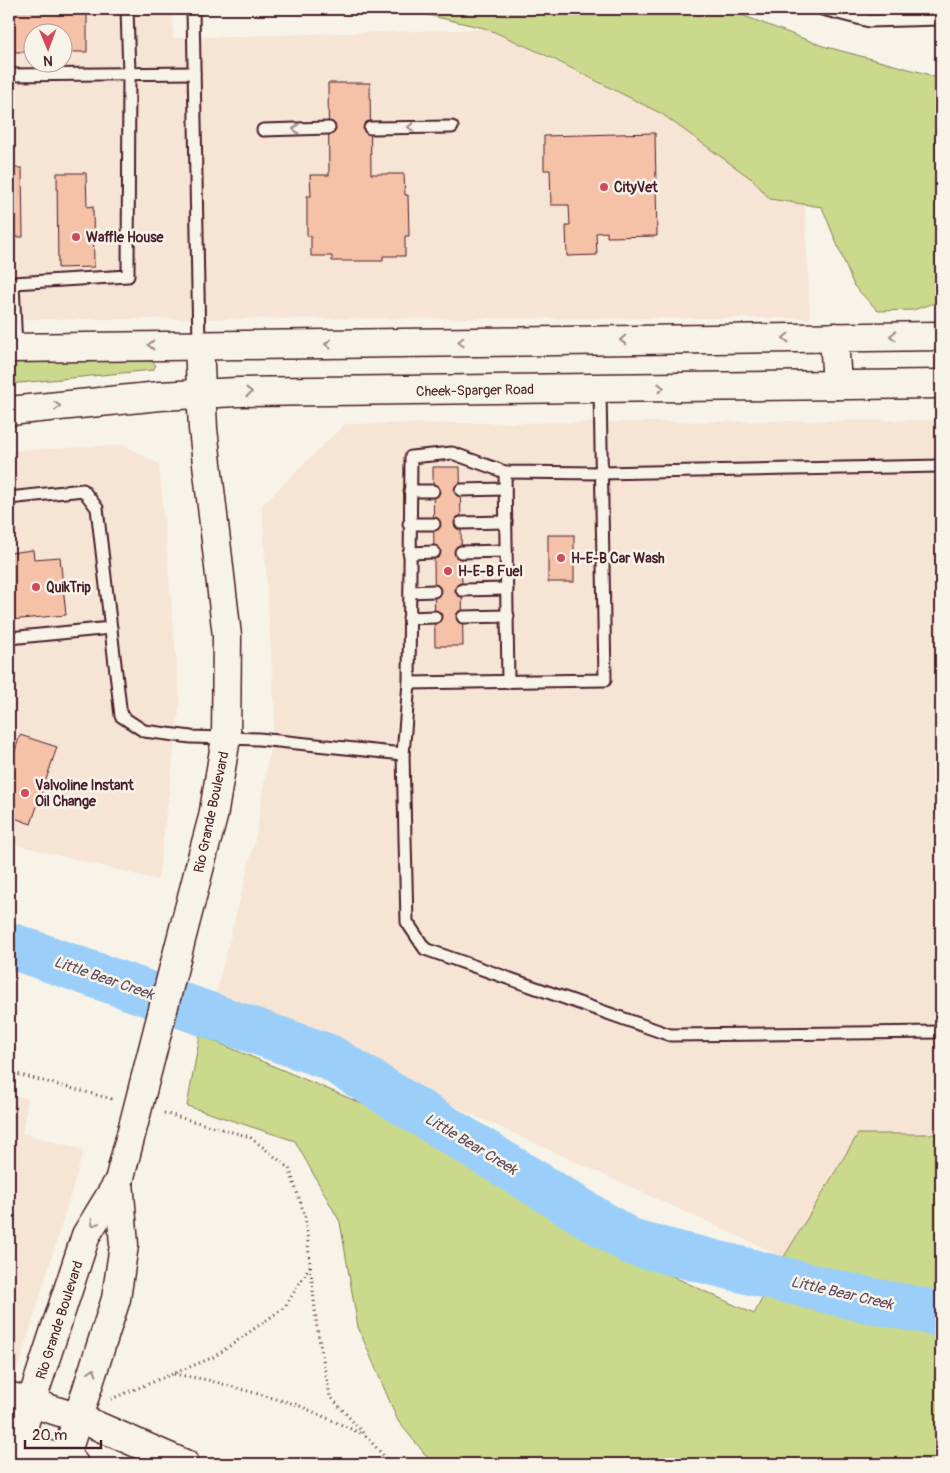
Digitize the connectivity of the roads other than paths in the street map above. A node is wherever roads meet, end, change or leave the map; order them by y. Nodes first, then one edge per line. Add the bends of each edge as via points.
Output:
1 (127, 9) edge
2 (193, 9) edge
3 (822, 9) edge
4 (941, 19) edge
5 (129, 73) junction
6 (194, 73) junction
7 (9, 75) edge
8 (452, 127) dead end
9 (329, 128) dead end
10 (370, 128) dead end
11 (263, 130) dead end
12 (11, 283) edge
13 (941, 336) edge
14 (834, 337) junction
15 (199, 345) junction
16 (12, 348) edge
17 (941, 384) edge
18 (837, 385) junction
19 (600, 389) junction
20 (201, 394) junction
21 (9, 411) edge
22 (941, 466) edge
23 (505, 472) junction
24 (601, 473) junction
25 (461, 490) dead end
26 (505, 490) junction
27 (410, 491) junction
28 (433, 491) dead end
29 (9, 498) edge
30 (506, 522) junction
31 (461, 523) dead end
32 (409, 524) junction
33 (434, 524) dead end
34 (506, 551) junction
35 (434, 552) dead end
36 (462, 552) dead end
37 (409, 553) junction
38 (507, 588) junction
39 (462, 590) dead end
40 (434, 591) dead end
41 (410, 592) junction
42 (508, 616) junction
43 (435, 617) dead end
44 (463, 617) dead end
45 (409, 618) junction
46 (111, 628) junction
47 (9, 638) edge
48 (508, 682) junction
49 (409, 684) junction
50 (226, 738) junction
51 (403, 754) junction
52 (941, 1032) edge
53 (119, 1181) junction
54 (20, 1399) edge
55 (82, 1408) junction
56 (12, 1450) edge
57 (67, 1463) edge
58 (185, 1464) edge

1 - 5 lane
2 - 6 lane
3 - 4 lane via 870,21
5 - 6 lane
5 - 7 lane
5 - 12 lane via 128,276
6 - 15 lane
8 -> 10 lane
9 -> 11 lane
12 - 16 lane
13 -> 14 main road
14 -> 15 main road
14 - 18 main road
15 -> 16 main road
15 - 20 main road, Rio Grande Boulevard
17 - 18 main road, Cheek-Sparger Road
19 -> 18 main road, Cheek-Sparger Road
20 -> 19 main road, Cheek-Sparger Road
19 - 24 lane
21 -> 20 main road, Cheek-Sparger Road
20 - 50 main road, Rio Grande Boulevard via 227,636
22 - 24 lane
23 - 24 lane
23 - 26 lane
23 - 27 lane via 452,453 411,457
24 - 48 lane via 605,680
25 - 26 lane
26 - 30 lane
27 - 28 lane
27 - 32 lane
29 - 46 lane via 83,490 97,508
30 - 31 lane
30 - 34 lane
32 - 33 lane
32 - 37 lane
34 - 36 lane
34 - 38 lane
35 - 37 lane
37 - 41 lane
38 - 39 lane
38 - 42 lane
40 - 41 lane
41 - 45 lane
42 - 44 lane
42 - 48 lane
43 - 45 lane
45 - 49 lane
46 - 47 lane
46 - 50 lane via 121,716 144,731
48 - 49 lane
49 - 51 lane
50 - 51 lane
50 - 53 main road, Rio Grande Boulevard, bridge via 213,817
51 - 52 lane via 407,922 425,949 670,1035
53 -> 54 main road, Rio Grande Boulevard via 86,1235
55 -> 53 main road, Rio Grande Boulevard via 116,1299 124,1245
54 - 55 main road
54 - 56 main road, Rio Grande Boulevard
55 - 57 main road, Rio Grande Boulevard
55 - 58 main road
56 - 57 main road

